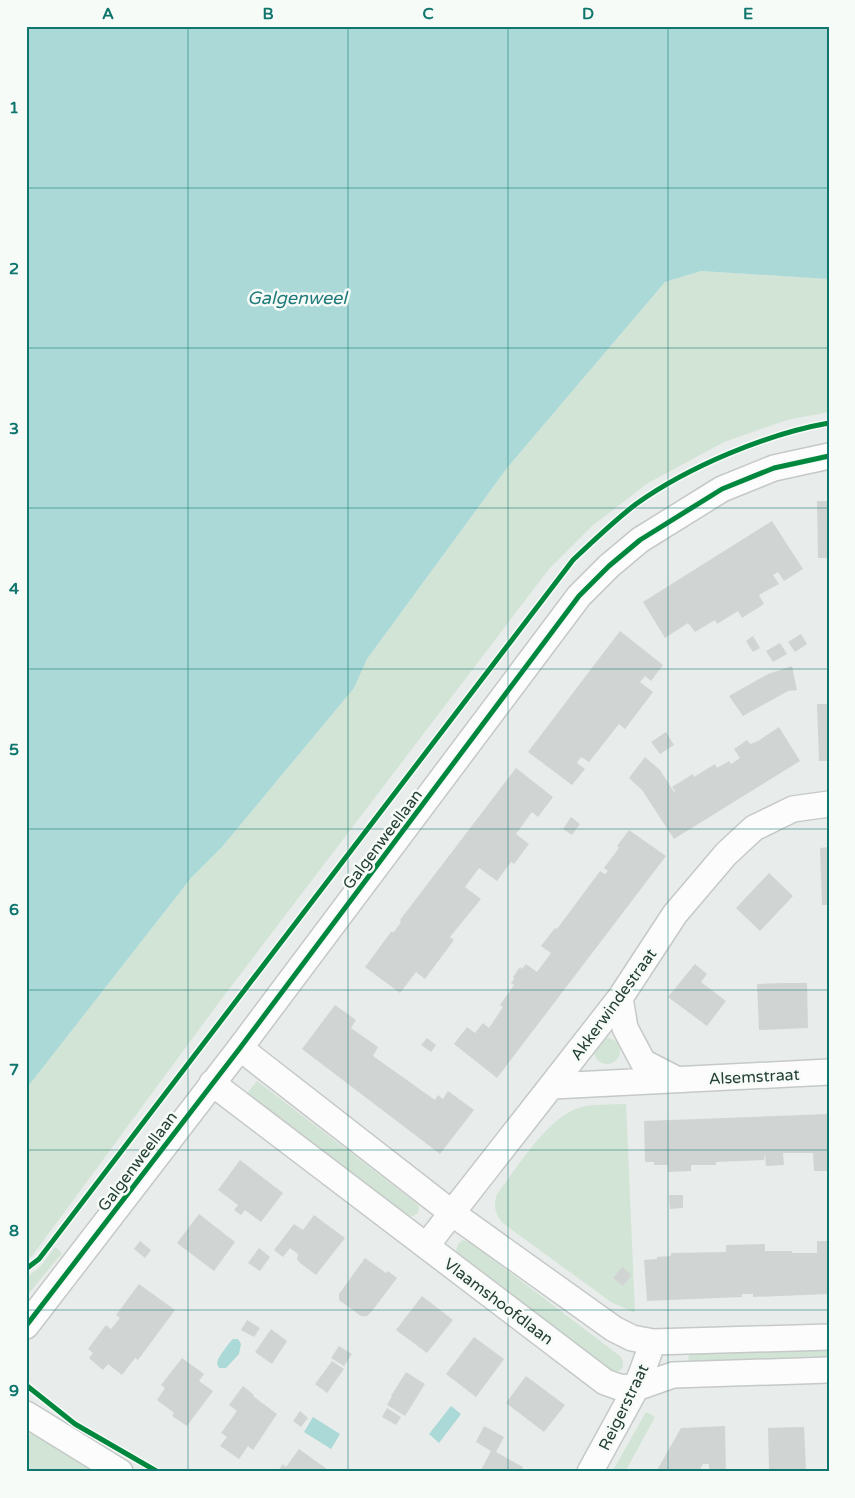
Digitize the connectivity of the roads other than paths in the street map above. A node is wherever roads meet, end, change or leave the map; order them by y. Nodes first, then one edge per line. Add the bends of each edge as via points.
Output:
1 (829, 456) edge
2 (829, 804) edge
3 (620, 998) junction
4 (240, 1048) junction
5 (829, 1072) edge
6 (678, 1080) junction
7 (212, 1083) junction
8 (553, 1086) junction
9 (452, 1213) junction
10 (426, 1246) junction
11 (26, 1326) edge
12 (829, 1337) edge
13 (653, 1342) junction
14 (829, 1370) edge
15 (636, 1388) junction
16 (26, 1414) edge
17 (120, 1472) edge
18 (590, 1472) edge

1 - 4 street, Galgenweellaan via 774,468 722,489 640,540 579,596
2 - 3 street, Akkerwindestraat via 794,809 754,828 675,914
3 - 6 street via 625,1028 643,1062
3 - 8 street, Akkerwindestraat
4 - 7 street, Galgenweellaan
4 - 9 street
5 - 6 street, Alsemstraat
6 - 8 street, Alsemstraat
7 - 10 street, Vlaamshoofdlaan
7 - 11 street, Galgenweellaan
8 - 9 street, Akkerwindestraat
9 - 10 street, Akkerwindestraat
9 - 13 street via 614,1329 632,1338
10 - 15 street, Vlaamshoofdlaan via 605,1382
12 - 13 street
13 - 15 street, Reigerstraat
14 - 15 street, Vlaamshoofdlaan via 673,1375
15 - 18 street, Reigerstraat
16 - 17 street

